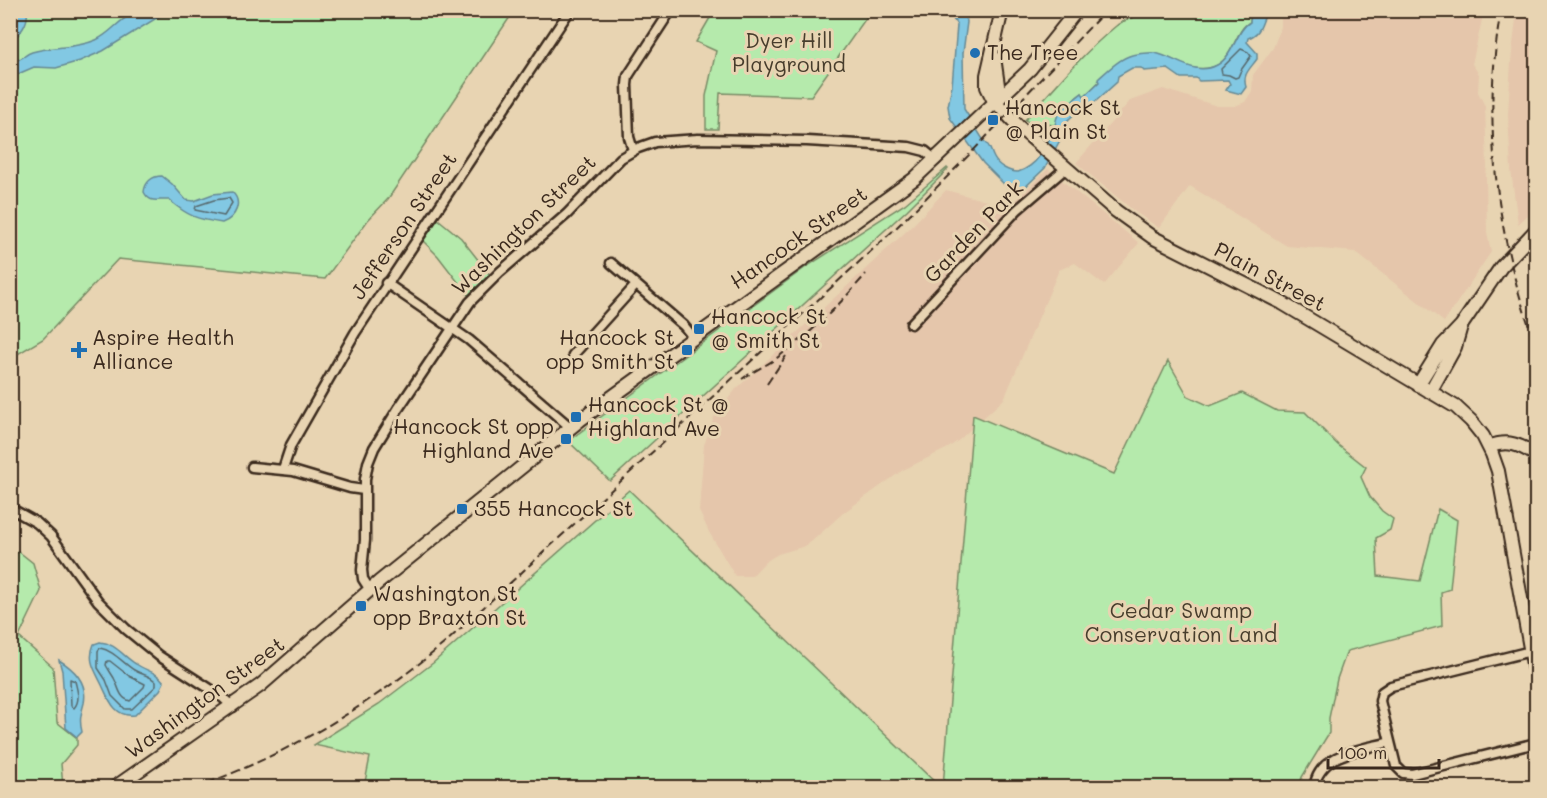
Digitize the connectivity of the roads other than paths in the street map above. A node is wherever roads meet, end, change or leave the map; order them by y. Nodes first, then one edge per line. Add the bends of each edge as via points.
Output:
1 (570, 10) edge
2 (671, 10) edge
3 (1002, 10) edge
4 (1077, 10) edge
5 (996, 103) junction
6 (633, 150) junction
7 (936, 160) junction
8 (1066, 168) junction
9 (1533, 234) edge
10 (611, 263) dead end
11 (386, 284) junction
12 (636, 285) junction
13 (911, 324) dead end
14 (1461, 326) junction
15 (453, 328) junction
16 (693, 337) junction
17 (573, 355) dead end
18 (1418, 385) junction
19 (1430, 392) junction
20 (570, 427) junction
21 (1489, 447) junction
22 (1536, 455) edge
23 (252, 467) dead end
24 (283, 469) junction
25 (364, 490) junction
26 (10, 508) edge
27 (370, 590) junction
28 (1531, 651) junction
29 (1536, 681) edge
30 (233, 707) junction
31 (1390, 742) junction
32 (1536, 743) edge
33 (114, 788) edge
34 (1314, 788) edge

1 - 11 street, Jefferson Street
2 - 6 street via 628,76 629,137
3 - 5 main road via 993,49 998,81
4 - 5 main road via 1037,61
5 - 7 main road
5 - 8 main road, Plain Street
6 - 7 street, Washington Street via 655,142 716,138 909,147 925,151
6 - 15 street, Washington Street via 495,276
7 - 16 main road, Hancock Street via 907,185
8 - 13 street, Garden Park via 1023,204
8 - 18 main road, Plain Street via 1152,237 1282,303
9 - 14 main road via 1501,267
10 - 12 street
11 - 15 street
11 - 24 street, Jefferson Street via 291,445
12 - 16 street
12 - 17 street
14 - 18 main road
14 - 19 main road via 1455,347
15 - 20 street
15 - 25 street, Washington Street via 374,448
16 - 20 main road, Hancock Street
18 - 19 main road, Plain Street
19 - 21 main road, Plain Street via 1466,416
20 - 27 main road, Hancock Street
21 - 22 main road via 1510,442
21 - 28 main road, Plain Street via 1499,477
23 - 24 street
24 - 25 street
25 - 27 street, Washington Street via 362,575
26 - 30 street via 51,536 98,601 126,629
27 - 30 main road, Washington Street
28 - 29 main road, Plain Street
28 - 31 street via 1388,687 1380,701
30 - 33 main road, Washington Street
31 - 32 street via 1398,769 1409,775
31 - 34 street via 1331,760 1319,773

